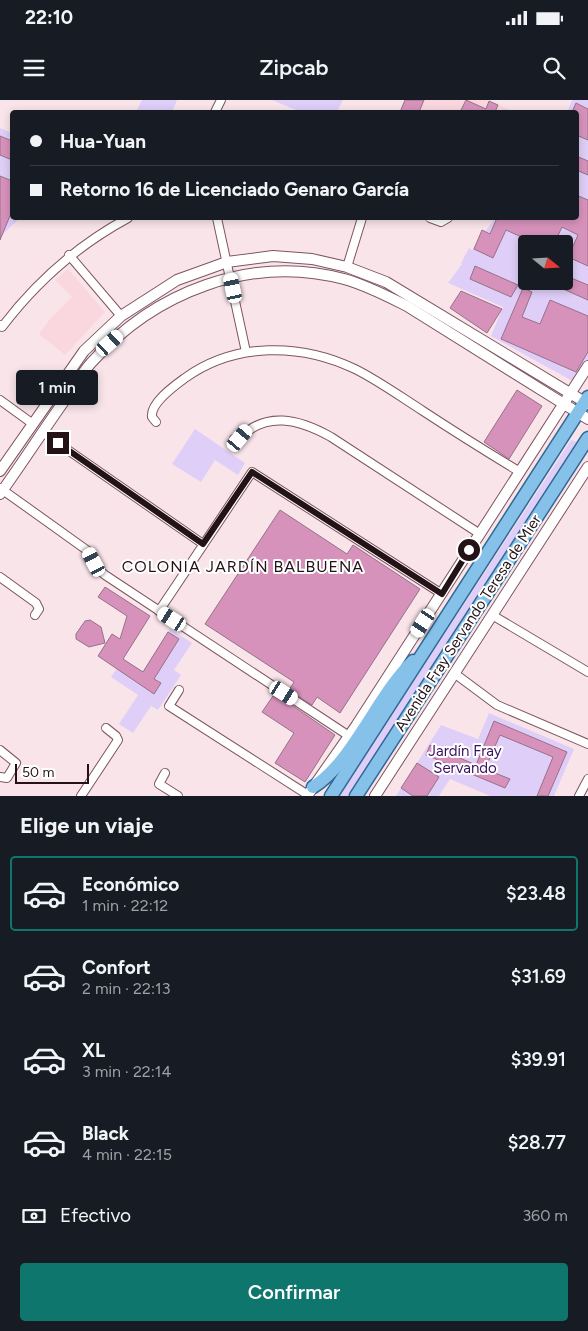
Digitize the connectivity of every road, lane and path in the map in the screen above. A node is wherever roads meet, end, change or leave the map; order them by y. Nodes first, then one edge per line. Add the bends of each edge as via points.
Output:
1 (125, 220) edge
2 (217, 220) edge
3 (361, 220) edge
4 (69, 256) junction
5 (227, 262) junction
6 (347, 267) junction
7 (230, 276) junction
8 (430, 308) junction
9 (120, 316) junction
10 (424, 318) junction
11 (0, 325) edge
12 (246, 352) junction
13 (588, 366) edge
14 (70, 371) junction
15 (80, 378) junction
16 (570, 393) junction
17 (0, 400) edge
18 (587, 401) edge
19 (563, 404) junction
20 (583, 416) edge
21 (156, 422) dead end
22 (33, 424) junction
23 (42, 432) junction
24 (588, 438) edge
25 (234, 439) dead end
26 (588, 467) edge
27 (0, 471) edge
28 (520, 472) junction
29 (1, 490) edge
30 (480, 534) junction
31 (203, 544) junction
32 (0, 577) edge
33 (442, 594) junction
34 (159, 611) junction
35 (35, 615) dead end
36 (492, 615) junction
37 (431, 644) junction
38 (588, 672) edge
39 (454, 674) junction
40 (179, 690) dead end
41 (106, 728) dead end
42 (349, 736) junction
43 (588, 744) edge
44 (0, 750) edge
45 (164, 773) dead end
46 (0, 777) edge
47 (588, 779) edge
48 (310, 793) edge
49 (81, 796) edge
50 (178, 796) edge
51 (331, 796) edge
52 (356, 796) edge
53 (374, 796) edge
54 (579, 796) edge

1 - 4 street
2 - 5 street
3 - 6 street
4 - 9 street
4 - 11 street
5 - 6 street via 273,256 312,259
5 - 7 street
5 - 9 street via 178,280
6 - 8 street via 386,282
7 - 10 street via 274,270 344,279 381,293
7 - 12 street
7 - 15 street via 182,294 128,326
8 - 10 street
8 - 16 street
9 - 14 street via 84,351
10 - 19 street
12 - 21 street via 204,367 178,383 152,410 152,418
12 - 28 street via 301,351 354,369
13 - 16 street
14 - 15 street
14 - 22 street
15 - 23 street
16 - 18 street
16 - 19 street
17 - 22 street
18 - 20 main road, Avenida Fray Servando Teresa de Mier
19 - 20 street
19 - 28 street
20 - 37 main road, Avenida Fray Servando Teresa de Mier
22 - 27 street
23 - 29 street
23 - 31 street
24 - 52 main road, Avenida Fray Servando Teresa de Mier
25 - 30 street via 238,440 258,423 282,420 309,426
26 - 36 street, Avenida Fray Servando Teresa de Mier
28 - 30 street
29 - 34 street via 88,551 105,575
30 - 33 street
31 - 33 street via 250,474 255,473
31 - 34 street
32 - 35 street via 36,603 39,609
33 - 42 street
34 - 42 street
36 - 38 street
36 - 39 street, Avenida Fray Servando Teresa de Mier
37 - 48 main road via 394,680 331,775
37 - 51 main road, Avenida Fray Servando Teresa de Mier
39 - 43 street via 497,705
39 - 53 street, Avenida Fray Servando Teresa de Mier
40 - 48 street via 169,706
41 - 49 street via 118,740
42 - 48 street
44 - 46 street via 16,763 7,778
45 - 50 street via 159,784
47 - 54 street

